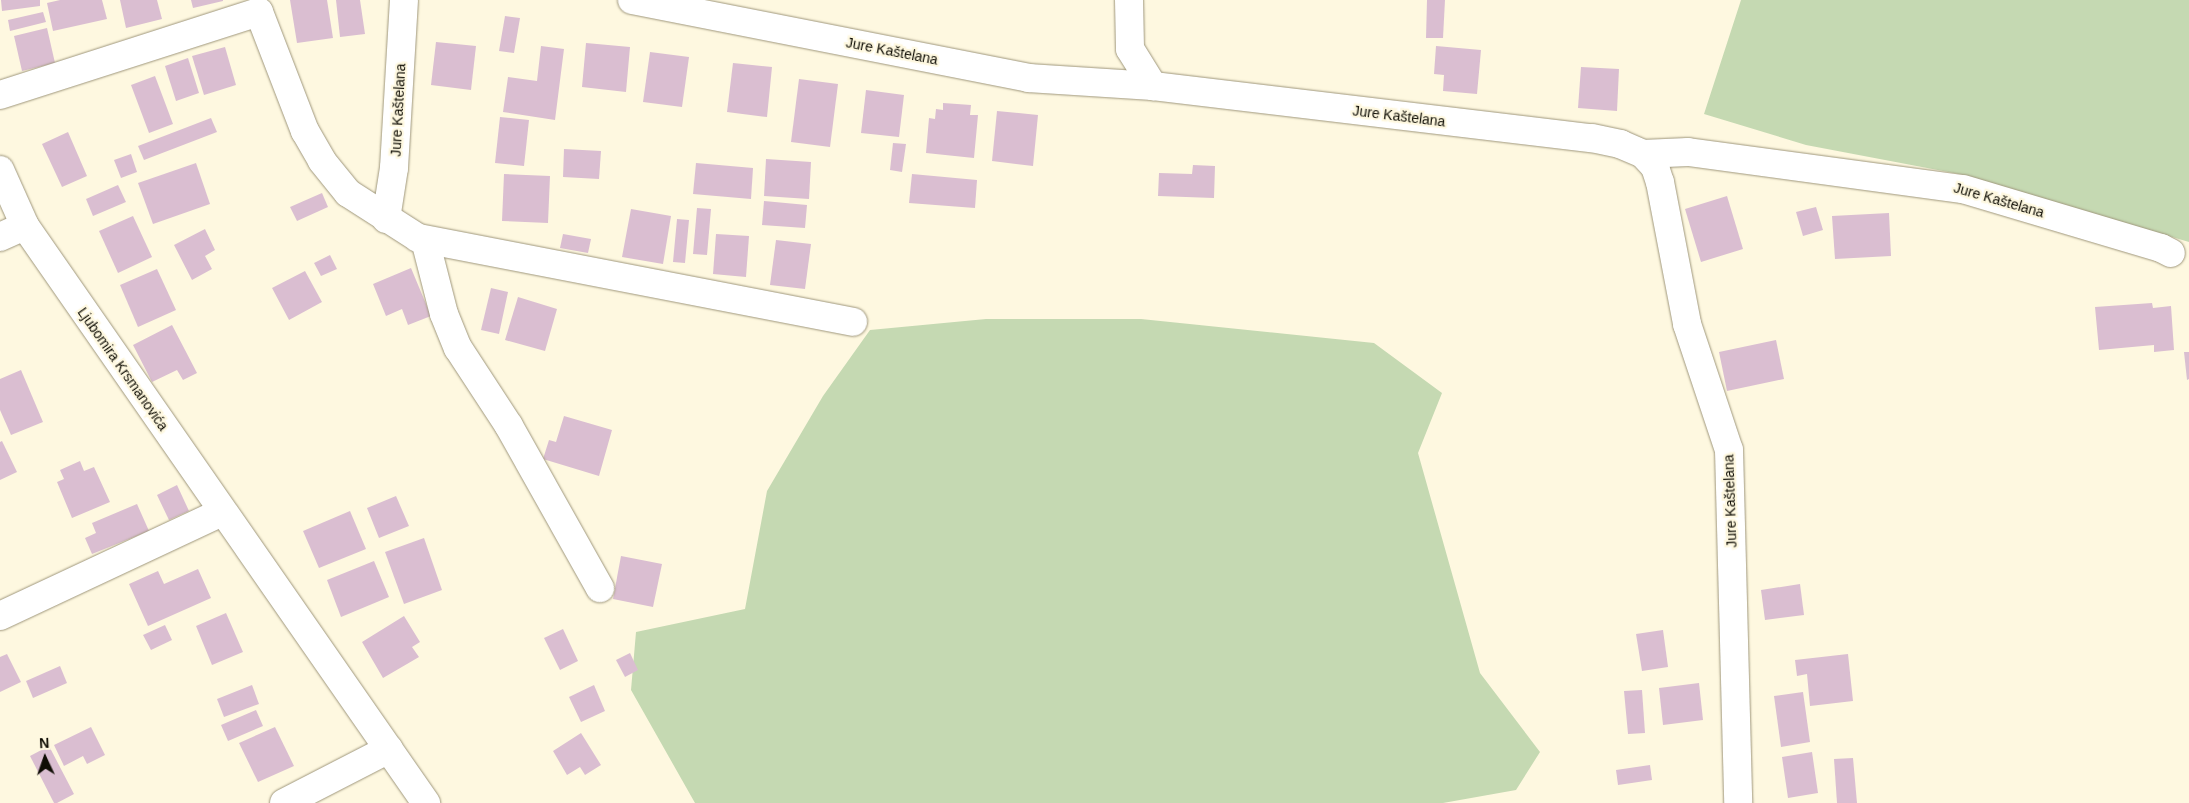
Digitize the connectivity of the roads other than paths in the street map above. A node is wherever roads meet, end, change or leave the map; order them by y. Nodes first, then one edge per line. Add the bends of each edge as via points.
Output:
1 (404, 0) edge
2 (632, 0) edge
3 (1129, 0) edge
4 (257, 6) edge
5 (1130, 49) junction
6 (1102, 83) junction
7 (1153, 86) junction
8 (0, 95) edge
9 (1643, 154) junction
10 (0, 170) edge
11 (386, 219) junction
12 (25, 226) junction
13 (0, 237) edge
14 (425, 240) junction
15 (2171, 254) dead end
16 (853, 322) dead end
17 (222, 512) junction
18 (600, 588) dead end
19 (0, 616) edge
20 (389, 749) junction
21 (284, 803) edge
22 (426, 803) edge
23 (1738, 803) edge

1 - 11 street, Jure Kaštelana via 394,168
2 - 6 street, Jure Kaštelana via 1028,78
3 - 5 street
4 - 8 street
4 - 11 street via 305,131 322,161 348,193
5 - 6 street
5 - 7 street
6 - 7 street, Jure Kaštelana
7 - 9 street, Jure Kaštelana via 1592,138 1620,144
9 - 15 street, Jure Kaštelana via 1688,152 1963,189 2161,248
9 - 23 street, Jure Kaštelana via 1655,167 1660,182 1687,324 1729,450
10 - 12 street, Ljubomira Krsmanovića
11 - 14 street
12 - 13 street
12 - 17 street, Ljubomira Krsmanovića
14 - 16 street
14 - 18 street via 444,314 458,348 509,426
17 - 19 street
17 - 20 street, Ljubomira Krsmanovića
20 - 21 street
20 - 22 street, Ljubomira Krsmanovića

